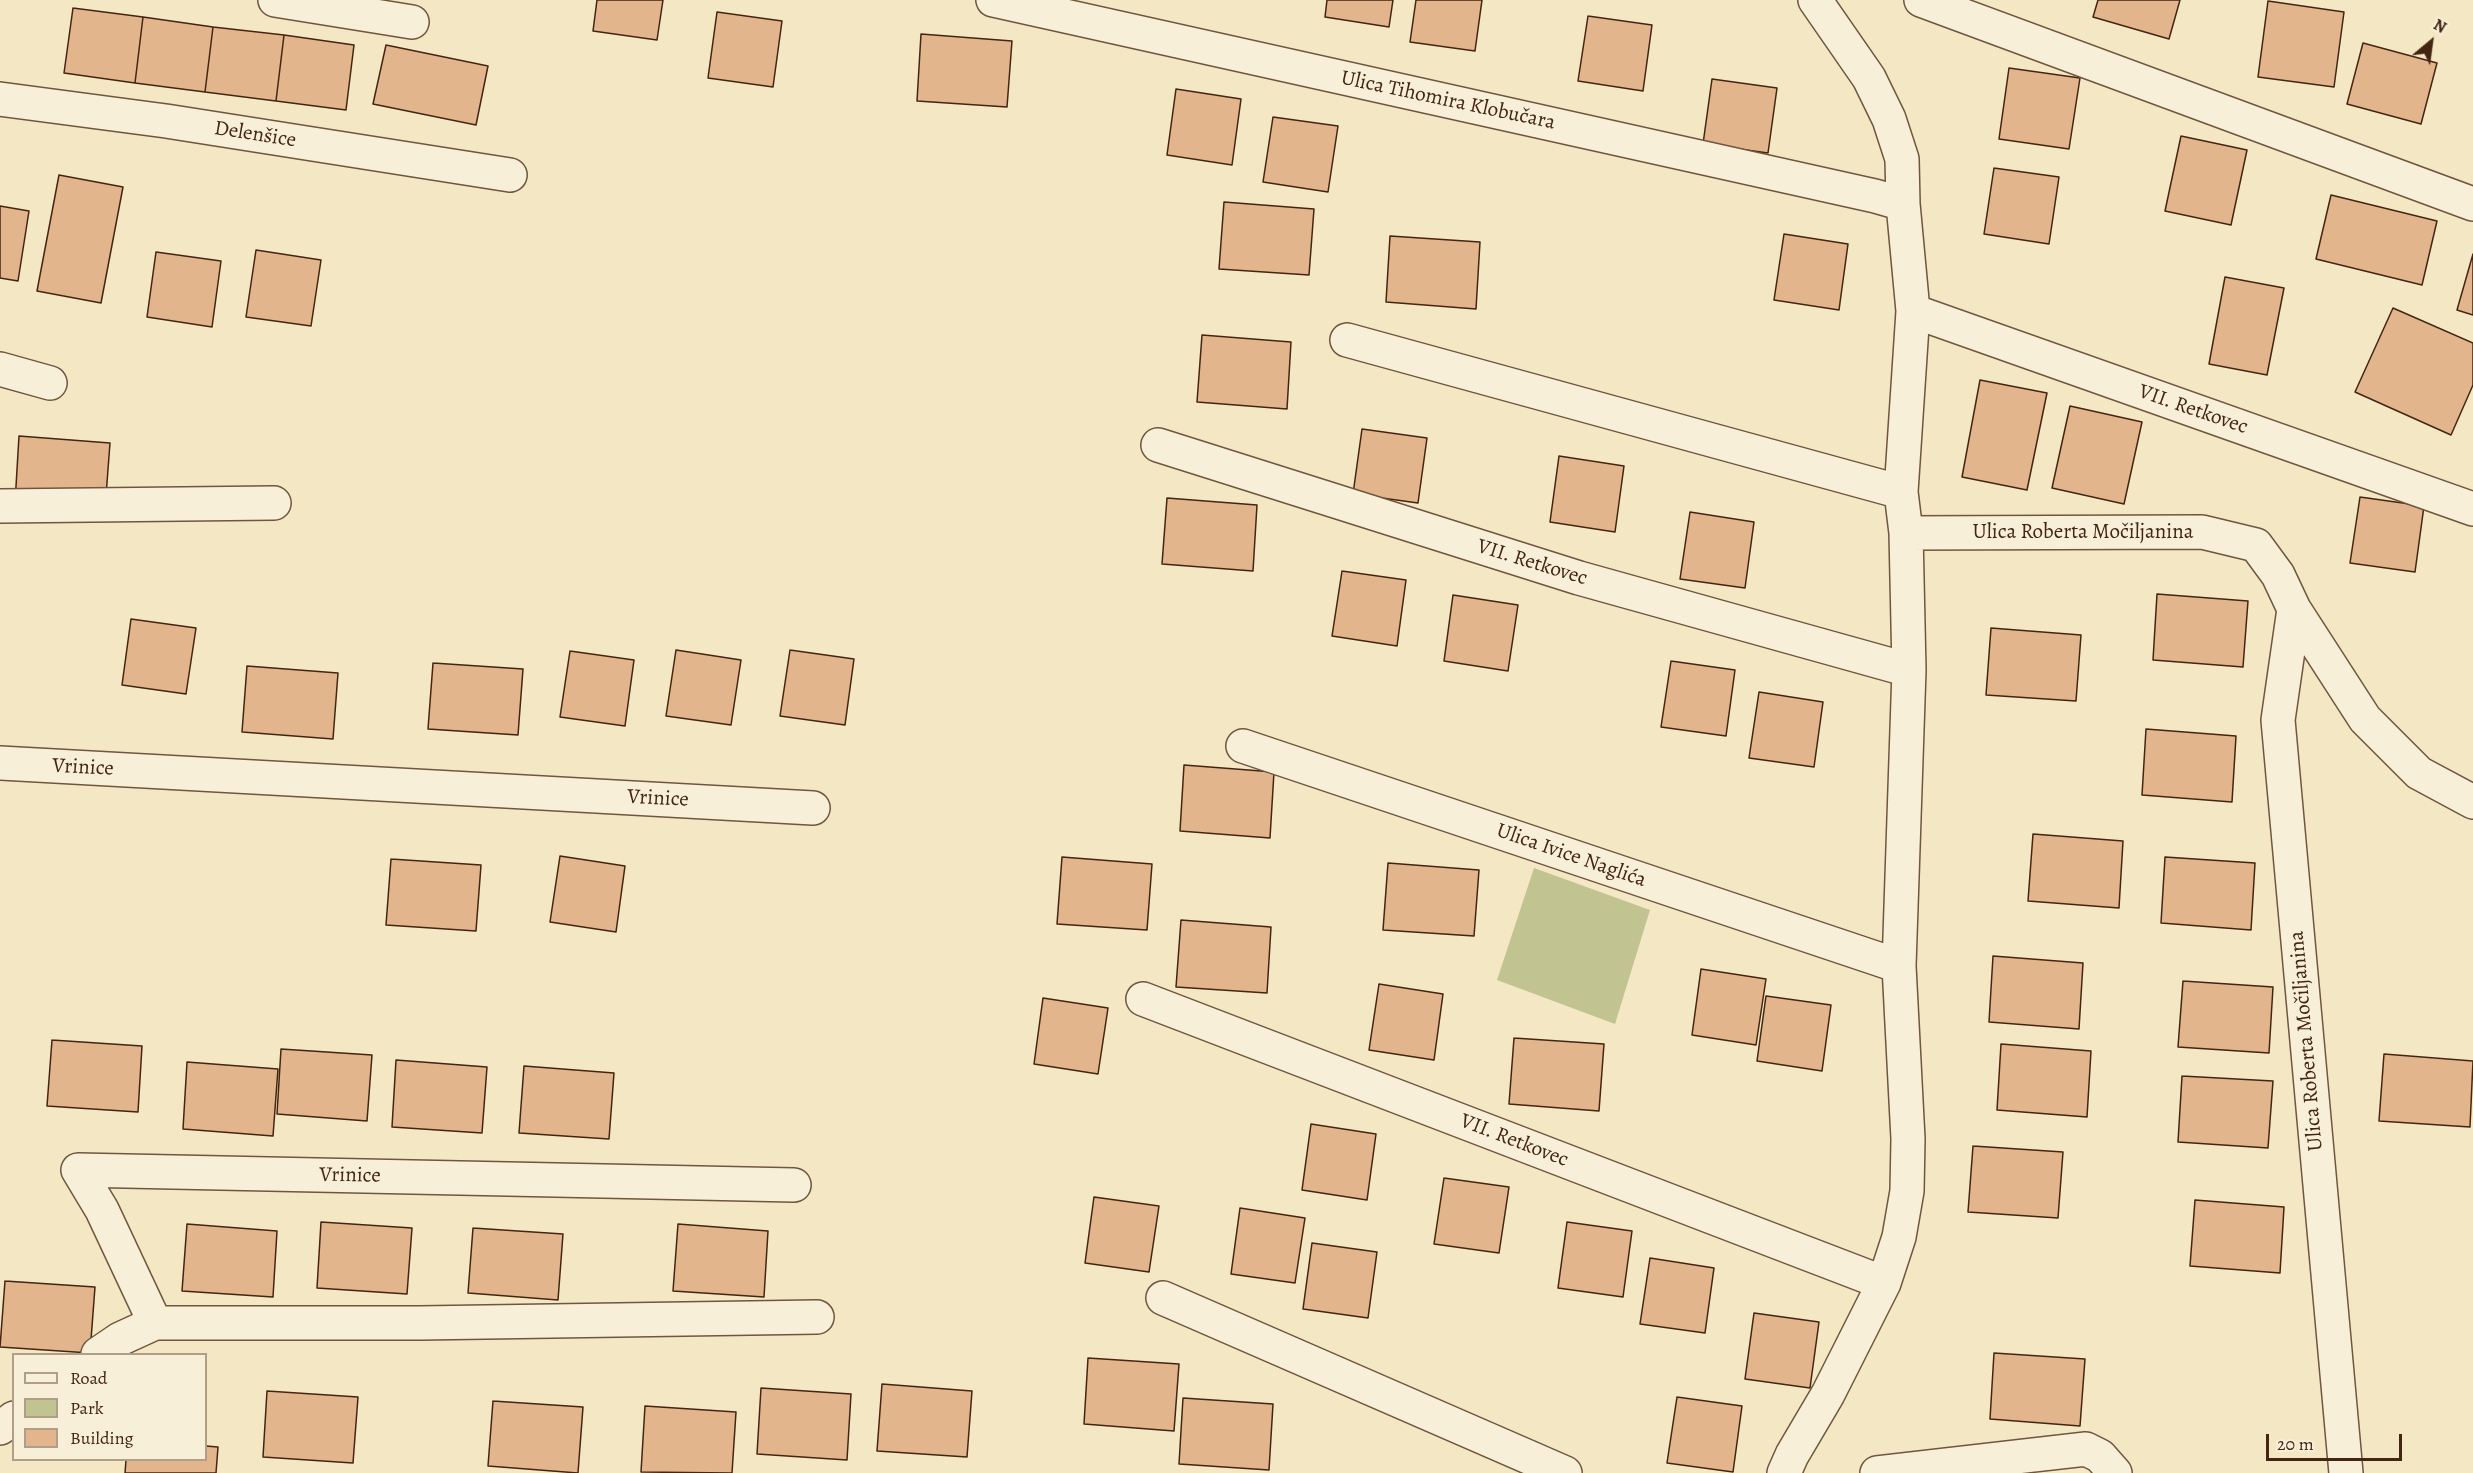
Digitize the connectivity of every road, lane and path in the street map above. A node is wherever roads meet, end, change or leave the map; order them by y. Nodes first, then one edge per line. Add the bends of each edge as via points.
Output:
1 (275, 0) edge
2 (993, 0) edge
3 (1815, 0) edge
4 (1922, 0) edge
5 (412, 22) dead end
6 (0, 99) edge
7 (510, 175) dead end
8 (1903, 204) junction
9 (2473, 204) edge
10 (1913, 311) junction
11 (1347, 340) dead end
12 (0, 369) edge
13 (50, 383) dead end
14 (1158, 445) dead end
15 (1901, 492) junction
16 (274, 503) dead end
17 (0, 506) edge
18 (2473, 509) edge
19 (1906, 533) junction
20 (2294, 609) junction
21 (1910, 670) junction
22 (1243, 746) dead end
23 (0, 763) edge
24 (2473, 802) edge
25 (813, 808) dead end
26 (1899, 966) junction
27 (1143, 999) dead end
28 (794, 1185) dead end
29 (1884, 1283) junction
30 (1162, 1298) dead end
31 (818, 1317) dead end
32 (155, 1323) junction
33 (99, 1353) edge
34 (1565, 1473) edge
35 (1784, 1473) edge
36 (1877, 1473) edge
37 (2115, 1473) edge
38 (2346, 1473) edge

1 - 5 street
2 - 8 street, Ulica Tihomira Klobučara
3 - 8 street via 1869,78 1889,119 1902,159
4 - 9 street
6 - 7 street, Delenšice
8 - 10 street
10 - 15 street
10 - 18 street, VII. Retkovec
11 - 15 street
12 - 13 street
14 - 21 street, VII. Retkovec via 1579,578
15 - 19 street
16 - 17 street
19 - 20 street, Ulica Roberta Močiljanina via 2202,532 2256,545 2278,575
19 - 21 street
20 - 24 street, Ulica Roberta Močiljanina via 2365,718 2419,773
20 - 38 street, Ulica Roberta Močiljanina via 2278,720
21 - 26 street
22 - 26 street, Ulica Ivice Naglića
23 - 25 street, Vrinice
26 - 29 street via 1907,1191 1899,1237
27 - 29 street, VII. Retkovec
28 - 32 street, Vrinice via 78,1170 102,1210
29 - 35 street
30 - 34 street
31 - 32 street
32 - 33 street
36 - 37 street via 2086,1449 2100,1455

